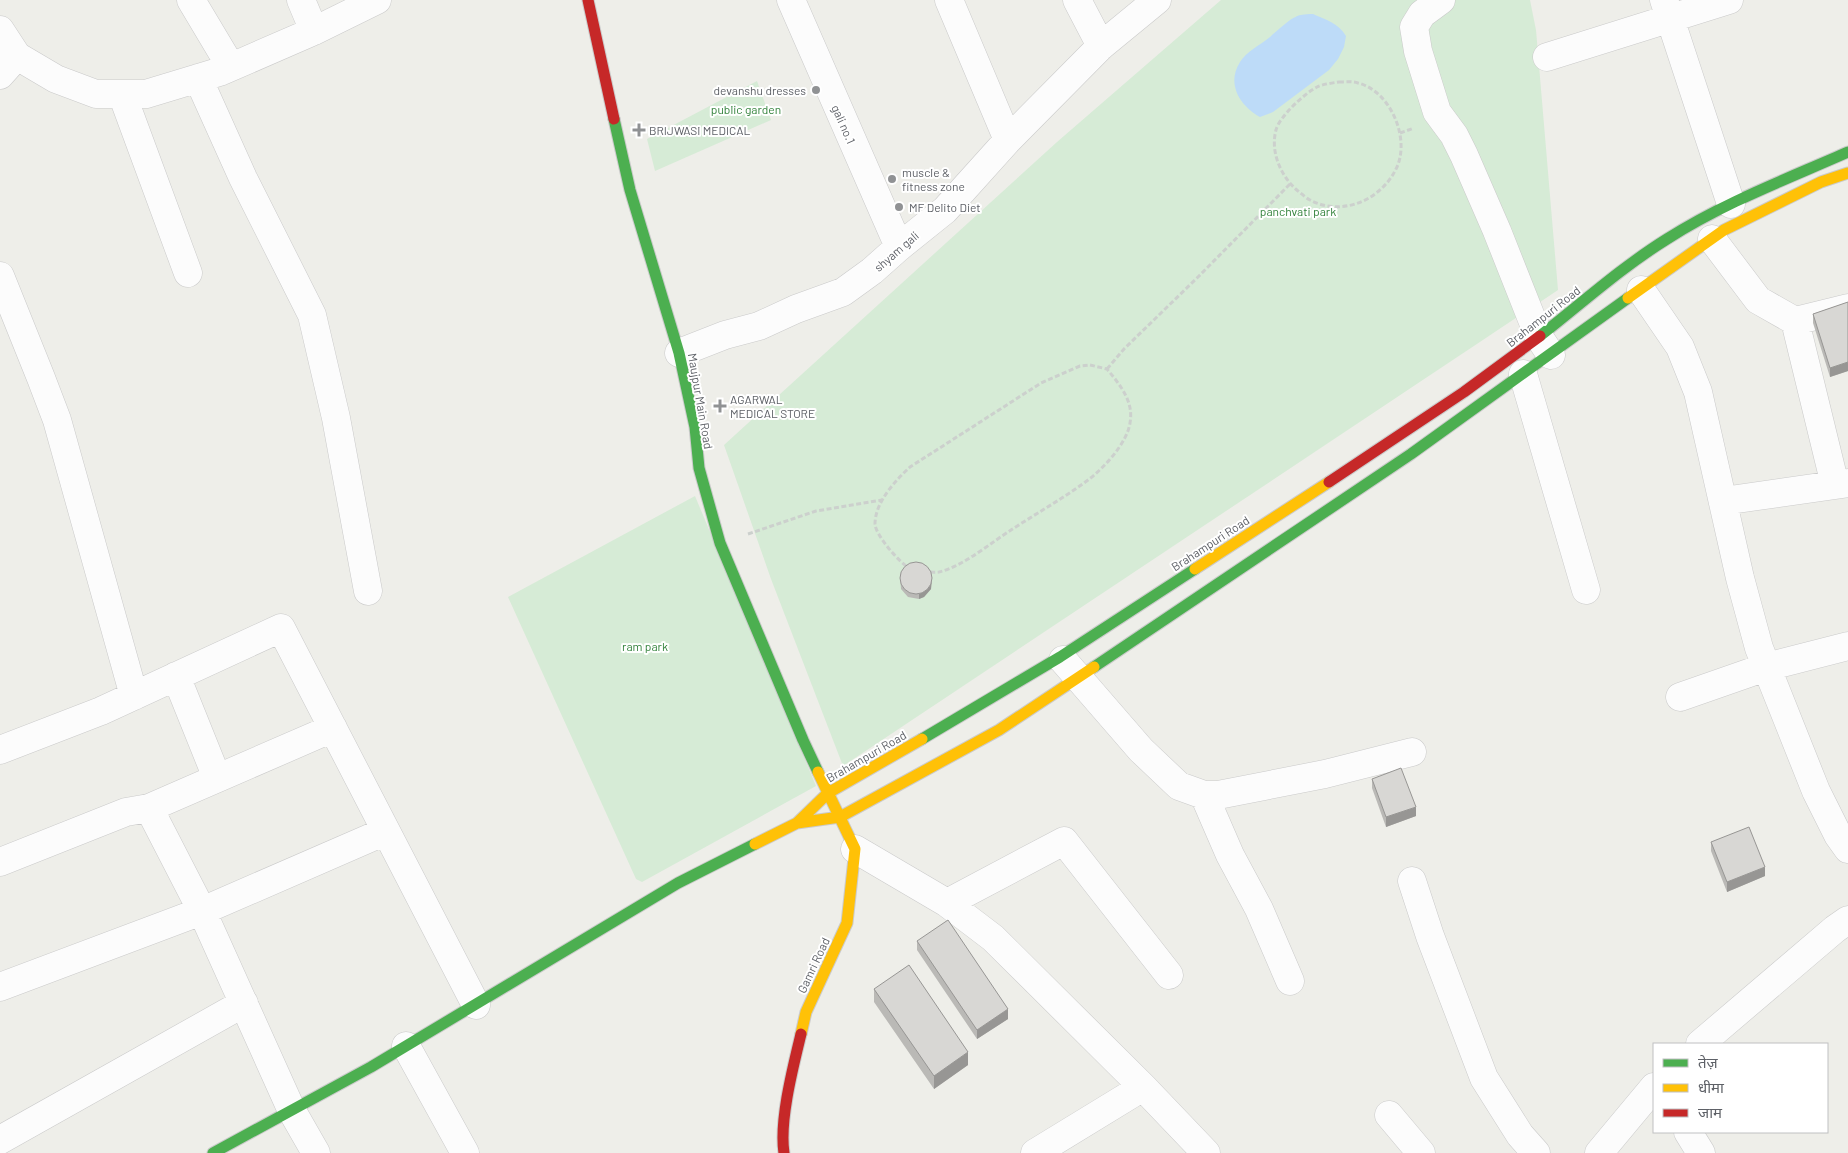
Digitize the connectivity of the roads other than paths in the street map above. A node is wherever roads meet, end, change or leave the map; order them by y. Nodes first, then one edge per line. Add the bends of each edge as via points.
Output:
1 (190, 0) edge
2 (301, 0) edge
3 (377, 0) edge
4 (588, 0) edge
5 (791, 0) edge
6 (949, 0) edge
7 (1077, 0) edge
8 (1157, 0) edge
9 (1441, 0) edge
10 (1729, 0) edge
11 (1667, 9) edge
12 (0, 30) edge
13 (314, 31) junction
14 (1101, 46) junction
15 (1547, 57) dead end
16 (8, 65) edge
17 (231, 67) junction
18 (198, 78) junction
19 (122, 94) junction
20 (1008, 140) junction
21 (1848, 152) edge
22 (1848, 173) edge
23 (1731, 204) junction
24 (1712, 239) junction
25 (899, 247) junction
26 (188, 273) dead end
27 (0, 276) edge
28 (1641, 290) junction
29 (1848, 308) edge
30 (1795, 321) junction
31 (1545, 346) junction
32 (679, 353) junction
33 (1523, 374) junction
34 (1363, 459) junction
35 (1376, 478) junction
36 (1841, 484) edge
37 (1723, 501) junction
38 (368, 590) dead end
39 (1586, 590) dead end
40 (1848, 646) edge
41 (1060, 657) junction
42 (1766, 667) junction
43 (176, 676) junction
44 (1077, 678) junction
45 (134, 696) junction
46 (1680, 697) dead end
47 (333, 728) junction
48 (0, 750) edge
49 (1412, 752) dead end
50 (217, 778) junction
51 (828, 793) junction
52 (1204, 795) junction
53 (149, 808) junction
54 (840, 817) junction
55 (797, 823) junction
56 (386, 831) junction
57 (855, 849) junction
58 (1848, 850) edge
59 (0, 862) edge
60 (1412, 881) dead end
61 (947, 903) junction
62 (202, 911) junction
63 (1848, 920) edge
64 (1169, 975) dead end
65 (1290, 981) dead end
66 (0, 987) edge
67 (244, 1003) junction
68 (476, 1005) junction
69 (1701, 1043) edge
70 (406, 1046) junction
71 (1143, 1087) junction
72 (1653, 1088) edge
73 (292, 1111) junction
74 (1389, 1115) dead end
75 (1689, 1133) edge
76 (0, 1140) edge
77 (779, 1149) edge
78 (213, 1153) edge
79 (316, 1153) edge
80 (465, 1153) edge
81 (1035, 1153) edge
82 (1206, 1153) edge
83 (1421, 1153) edge
84 (1536, 1153) edge
85 (1599, 1153) edge
86 (1702, 1153) edge

1 - 17 street
2 - 13 street
3 - 13 street
4 - 32 street, Maujpur Main Road via 630,190
5 - 25 street, gali no.1
6 - 20 street
7 - 14 street
8 - 14 street, shyam gali
9 - 31 street via 1422,14 1414,27 1418,51 1437,112 1454,135 1476,182
10 - 11 street
11 - 15 street
11 - 23 street
12 - 16 street
13 - 17 street
14 - 20 street, shyam gali
16 - 19 street via 96,94
17 - 18 street
18 - 19 street via 146,94
18 - 38 street via 243,178 312,315 336,418
19 - 26 street
20 - 25 street, shyam gali via 945,210
21 - 23 street, Brahampuri Road
22 - 24 street, Brahampuri Road via 1821,182
23 - 31 street, Brahampuri Road via 1668,239 1621,272
24 - 28 street, Brahampuri Road
24 - 30 street via 1758,300
25 - 32 street, shyam gali via 843,292 760,326 725,335
27 - 45 street via 56,420
28 - 31 street, Brahampuri Road
28 - 37 street via 1680,347 1698,392
29 - 30 street
30 - 36 street
31 - 33 street, Brahampuri Road
31 - 34 street, Brahampuri Road via 1464,392
32 - 51 street, Maujpur Main Road via 695,428 699,468 720,543
33 - 35 street, Brahampuri Road
33 - 39 street
34 - 35 street
34 - 41 street, Brahampuri Road
35 - 44 street, Brahampuri Road
36 - 37 street
37 - 42 street via 1740,578
40 - 42 street
41 - 44 street
41 - 51 street, Brahampuri Road
42 - 46 street
42 - 58 street via 1816,790
43 - 45 street
43 - 47 street via 281,628
43 - 50 street
44 - 52 street via 1147,756 1179,786
44 - 54 street, Brahampuri Road via 1000,730
45 - 48 street
47 - 50 street
47 - 56 street
49 - 52 street via 1325,774
50 - 53 street
51 - 54 street
51 - 55 street, Brahampuri Road
52 - 65 street
53 - 59 street via 126,812
53 - 62 street
54 - 55 street, Brahampuri Road
54 - 57 street
55 - 68 street via 678,883
56 - 62 street
56 - 68 street
57 - 61 street
57 - 77 street, Gamri Road via 847,923 806,1012
60 - 84 street via 1484,1078 1520,1135
61 - 64 street via 1064,841
61 - 71 street via 993,938
62 - 66 street
62 - 67 street
63 - 69 street
67 - 73 street
67 - 76 street
68 - 70 street
70 - 73 street
70 - 80 street
71 - 81 street
71 - 82 street
72 - 85 street
73 - 78 street
73 - 79 street
74 - 83 street
75 - 86 street

